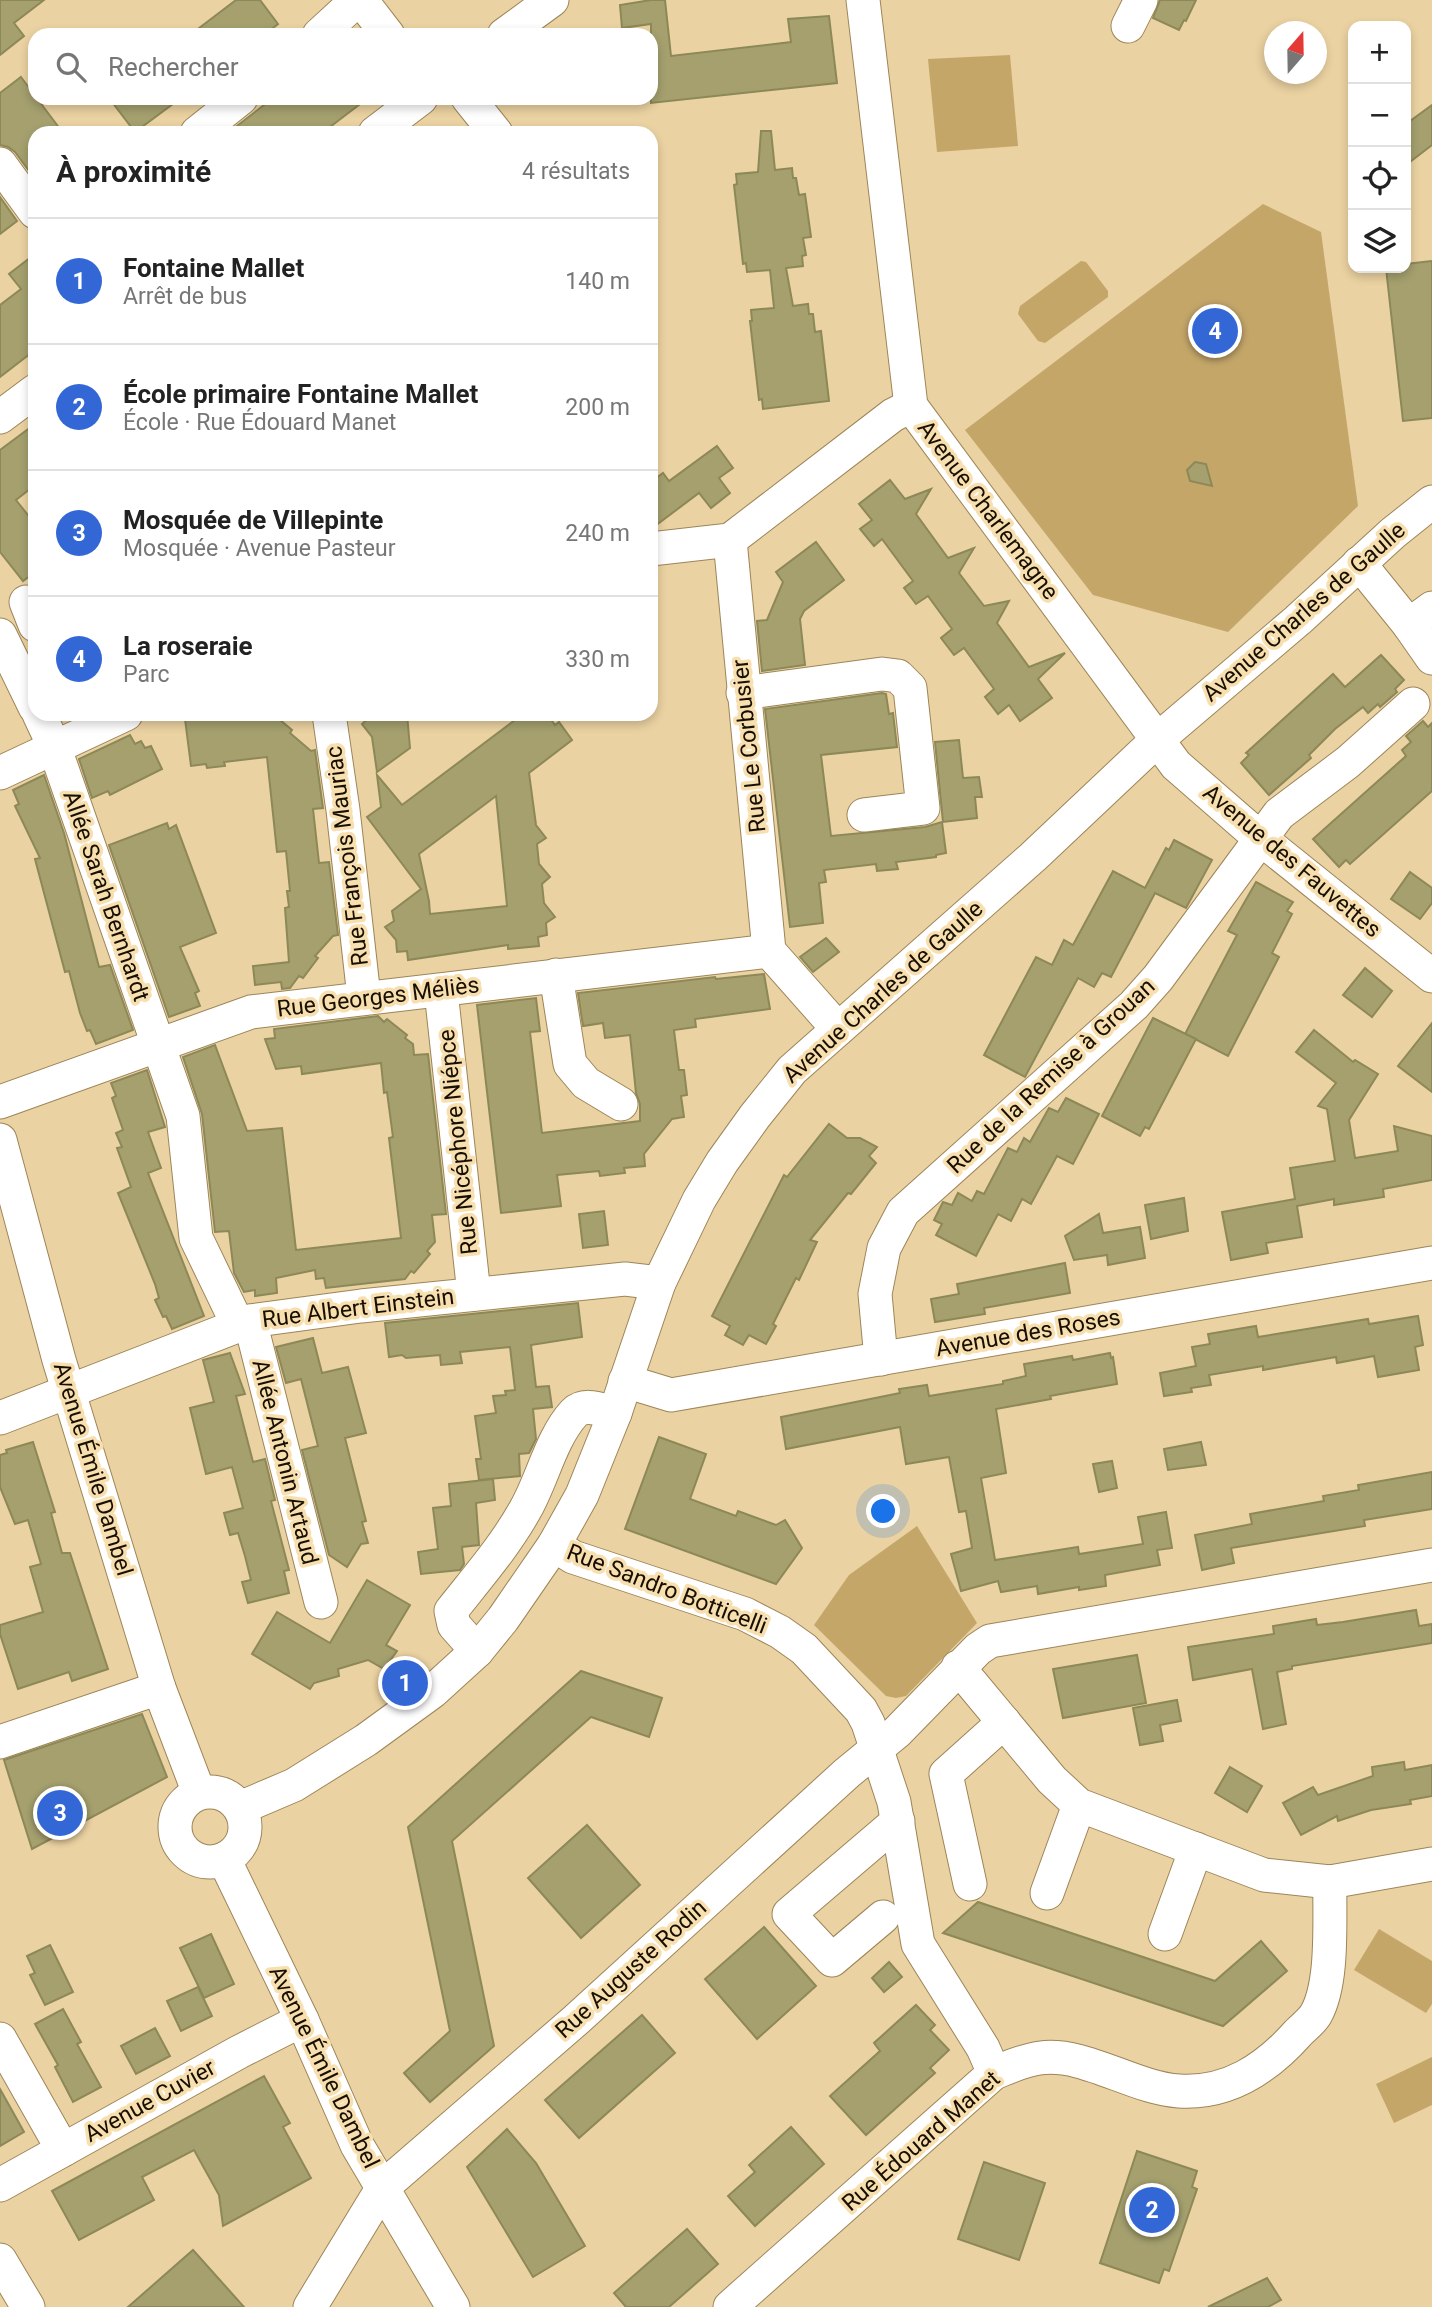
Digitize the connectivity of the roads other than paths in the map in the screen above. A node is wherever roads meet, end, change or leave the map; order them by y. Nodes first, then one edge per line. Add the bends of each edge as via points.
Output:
1 (359, 0) edge
2 (552, 0) edge
3 (863, 0) edge
4 (327, 28) edge
5 (382, 28) edge
6 (513, 28) edge
7 (232, 105) edge
8 (412, 105) edge
9 (474, 105) edge
10 (206, 126) edge
11 (384, 126) edge
12 (490, 126) edge
13 (0, 164) edge
14 (28, 202) edge
15 (28, 396) edge
16 (911, 406) junction
17 (0, 417) edge
18 (1432, 502) edge
19 (730, 540) junction
20 (658, 548) edge
21 (1359, 563) junction
22 (1420, 616) edge
23 (0, 635) edge
24 (1432, 658) edge
25 (28, 693) edge
26 (743, 693) junction
27 (1413, 704) dead end
28 (49, 721) edge
29 (103, 721) edge
30 (330, 721) edge
31 (67, 732) edge
32 (1157, 740) junction
33 (0, 773) edge
34 (864, 814) dead end
35 (1261, 839) junction
36 (769, 951) junction
37 (556, 975) junction
38 (1432, 976) edge
39 (442, 991) junction
40 (364, 997) junction
41 (838, 1029) junction
42 (158, 1046) junction
43 (0, 1102) edge
44 (621, 1104) dead end
45 (0, 1140) edge
46 (1432, 1263) edge
47 (659, 1283) junction
48 (474, 1294) junction
49 (244, 1323) junction
50 (881, 1359) junction
51 (625, 1381) junction
52 (69, 1391) junction
53 (615, 1413) junction
54 (0, 1418) edge
55 (554, 1545) junction
56 (1432, 1565) edge
57 (321, 1602) dead end
58 (477, 1651) junction
59 (958, 1667) junction
60 (159, 1688) junction
61 (1004, 1722) junction
62 (0, 1742) edge
63 (877, 1750) junction
64 (199, 1793) junction
65 (1079, 1805) junction
66 (240, 1808) junction
67 (898, 1821) junction
68 (1196, 1849) junction
69 (224, 1859) junction
70 (1432, 1864) edge
71 (1329, 1882) junction
72 (970, 1884) dead end
73 (1048, 1893) dead end
74 (883, 1917) dead end
75 (1165, 1934) dead end
76 (302, 2020) junction
77 (0, 2039) edge
78 (994, 2073) junction
79 (63, 2150) junction
80 (0, 2185) edge
81 (383, 2187) junction
82 (0, 2260) edge
83 (28, 2307) edge
84 (310, 2307) edge
85 (453, 2307) edge
86 (730, 2307) edge

1 - 4 street
1 - 5 street
2 - 6 street
3 - 16 street, Avenue Charlemagne
7 - 10 street
8 - 11 street
9 - 12 street
13 - 14 street
15 - 17 street
16 - 19 street
16 - 32 street, Avenue Charlemagne
18 - 21 street, Avenue Charles de Gaulle
19 - 20 street
19 - 26 street, Rue Le Corbusier
21 - 22 street
21 - 32 street, Avenue Charles de Gaulle
22 - 24 street
23 - 25 street
26 - 34 street via 882,674 898,676 910,688 923,808
26 - 36 street, Rue Le Corbusier
27 - 35 street, Rue de la Remise à Grouan via 1348,762 1279,814
28 - 31 street, Allée Sarah Bernhardt
29 - 31 street
30 - 40 street, Rue François Mauriac
31 - 33 street
31 - 42 street, Allée Sarah Bernhardt
32 - 35 street, Avenue des Fauvettes via 1176,765
32 - 41 street, Avenue Charles de Gaulle
35 - 38 street, Avenue des Fauvettes
35 - 50 street, Rue de la Remise à Grouan via 1134,1005 903,1212 884,1248 875,1294
36 - 37 street, Rue Georges Méliès
36 - 41 street
37 - 39 street, Rue Georges Méliès
37 - 44 street via 570,1064 586,1083
39 - 40 street, Rue Georges Méliès
39 - 48 street, Rue Nicéphore Niépce
40 - 42 street, Rue Georges Méliès via 251,1012
41 - 47 street, Avenue Charles de Gaulle via 792,1070 722,1162
42 - 43 street, Rue Georges Méliès
42 - 49 street, Allée Sarah Bernhardt via 183,1116 196,1238
45 - 52 street, Avenue Émile Dambel
46 - 50 street, Avenue des Roses
47 - 48 street, Rue Albert Einstein via 625,1279
47 - 51 street, Avenue Charles de Gaulle
48 - 49 street, Rue Albert Einstein
49 - 52 street, Rue Albert Einstein
49 - 57 street, Allée Antonin Artaud
50 - 51 street, Avenue des Roses via 671,1395
51 - 53 street, Avenue Charles de Gaulle
52 - 54 street, Rue Albert Einstein
52 - 60 street, Avenue Émile Dambel
53 - 55 street, Avenue Charles de Gaulle via 582,1495
53 - 58 street via 588,1406 575,1412 525,1510 452,1611 454,1625
55 - 58 street, Avenue Charles de Gaulle
55 - 63 street, Rue Sandro Botticelli via 573,1557 745,1614 780,1632 804,1649 861,1710
56 - 59 street, Rue Auguste Rodin via 990,1641
58 - 66 street, Avenue Charles de Gaulle via 432,1692 330,1764
59 - 61 street
59 - 63 street, Rue Auguste Rodin
60 - 62 street
60 - 64 street, Avenue Émile Dambel
61 - 65 street
61 - 72 street via 946,1774
63 - 67 street, Rue Sandro Botticelli
63 - 81 street, Rue Auguste Rodin
64 - 66 street via 222,1793
64 - 69 street via 177,1814 176,1834 186,1852 204,1861
65 - 68 street
65 - 73 street
66 - 69 street via 244,1837
67 - 74 street via 789,1914 832,1960
67 - 78 street, Rue Sandro Botticelli via 918,1944
68 - 71 street via 1264,1875
68 - 75 street
69 - 76 street, Avenue Émile Dambel
70 - 71 street
71 - 78 street, Rue Édouard Manet via 1328,1969 1316,2014 1255,2073 1218,2090 1178,2091 1075,2060 1042,2057
76 - 79 street, Avenue Cuvier
76 - 81 street, Avenue Émile Dambel via 357,2145
77 - 79 street
78 - 86 street, Rue Édouard Manet
79 - 80 street, Avenue Cuvier
81 - 84 street, Rue Auguste Rodin
81 - 85 street, Avenue Émile Dambel
82 - 83 street

